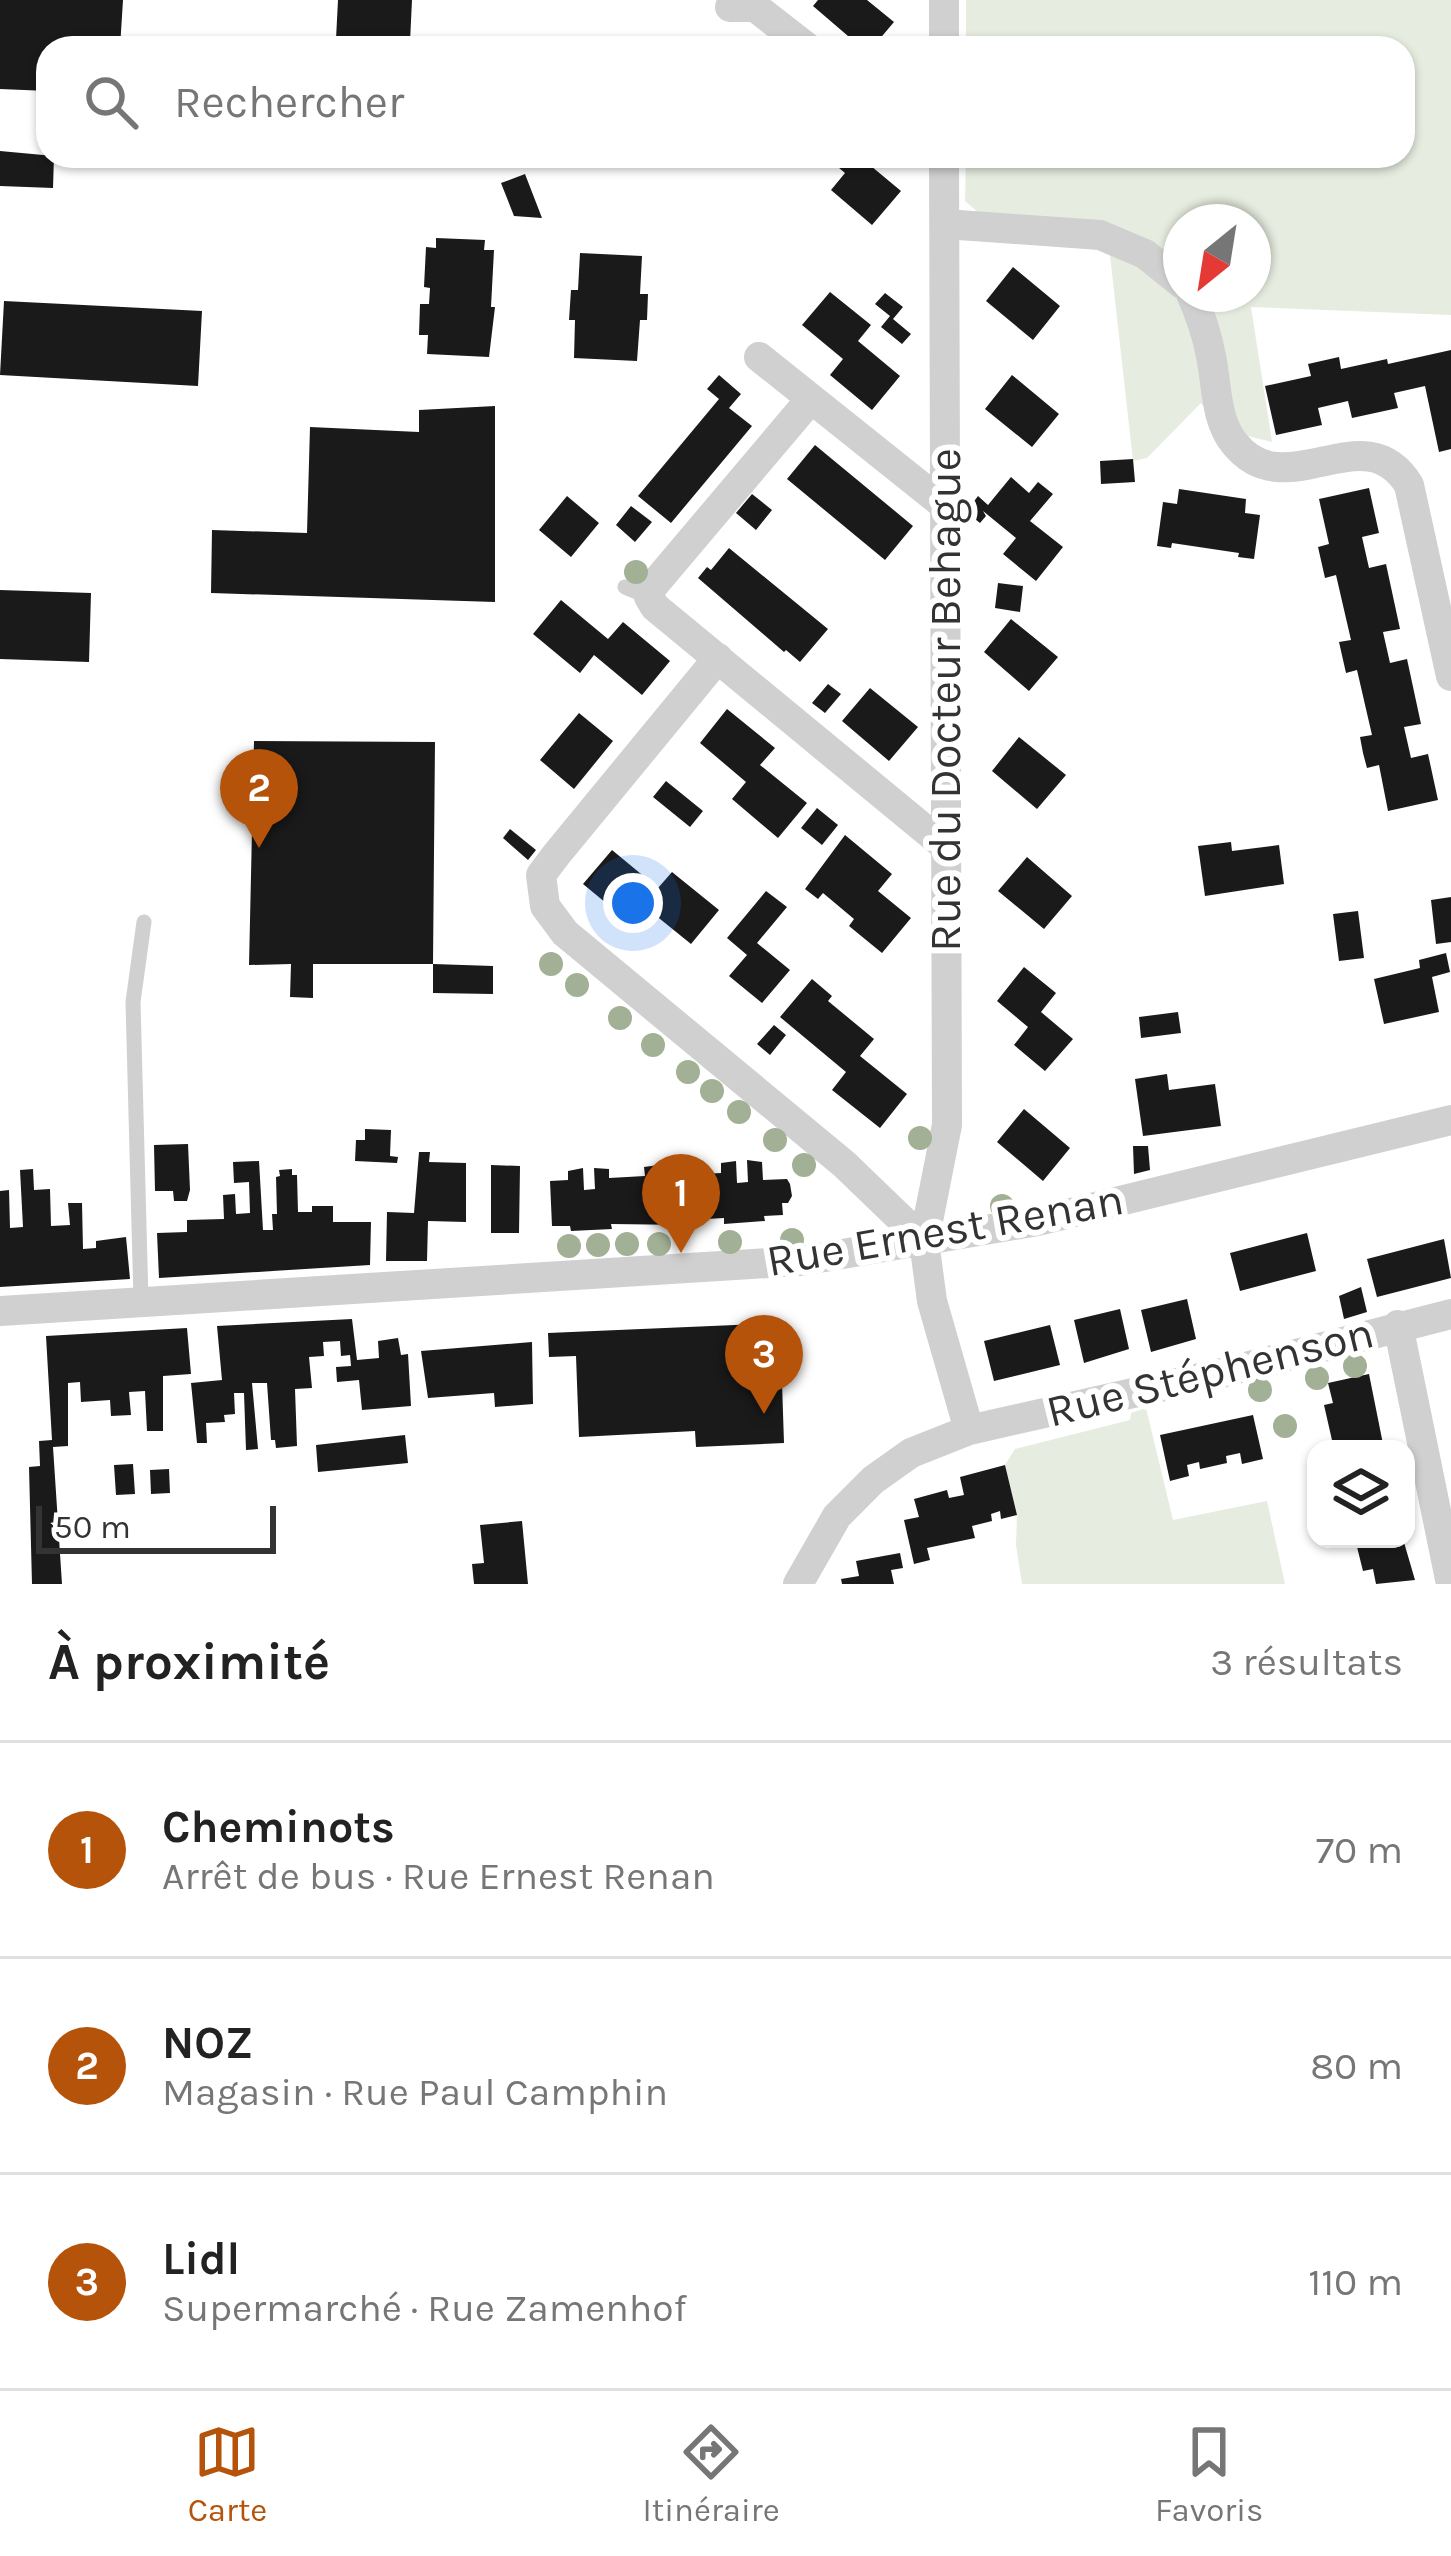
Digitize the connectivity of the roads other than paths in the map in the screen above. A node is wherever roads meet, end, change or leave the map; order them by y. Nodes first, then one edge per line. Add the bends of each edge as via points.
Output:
1 (944, 0) edge
2 (730, 7) dead end
3 (792, 36) edge
4 (944, 36) edge
5 (944, 168) edge
6 (945, 224) junction
7 (1163, 268) edge
8 (1197, 312) edge
9 (759, 357) dead end
10 (810, 400) junction
11 (943, 504) junction
12 (718, 658) junction
13 (1451, 676) edge
14 (945, 846) junction
15 (144, 922) dead end
16 (1451, 1120) edge
17 (924, 1241) junction
18 (141, 1300) junction
19 (0, 1311) edge
20 (1451, 1314) edge
21 (1398, 1324) junction
22 (969, 1430) junction
23 (798, 1584) edge
24 (1450, 1584) edge

1 - 4 street
2 - 3 street via 755,7
5 - 6 street, Rue du Docteur Behague
6 - 7 street via 1100,236
6 - 11 street, Rue du Docteur Behague
8 - 13 street via 1220,413 1244,452 1286,470 1357,455 1398,467 1409,484
9 - 10 street
10 - 11 street
10 - 12 street via 652,586 637,592
11 - 14 street, Rue du Docteur Behague
12 - 14 street
12 - 17 street via 548,865 545,906 565,933 844,1164
14 - 17 street, Rue du Docteur Behague via 947,1125
15 - 18 lane via 133,1003
16 - 17 street, Rue Ernest Renan via 1038,1221
17 - 18 street, Rue Ernest Renan via 757,1264
17 - 22 street, Rue du Docteur Behague via 932,1301
18 - 19 street, Rue Ernest Renan
20 - 21 street, Rue Stéphenson
21 - 22 street, Rue Stéphenson
21 - 24 street
22 - 23 street, Rue Stéphenson via 911,1453 873,1480 837,1516

